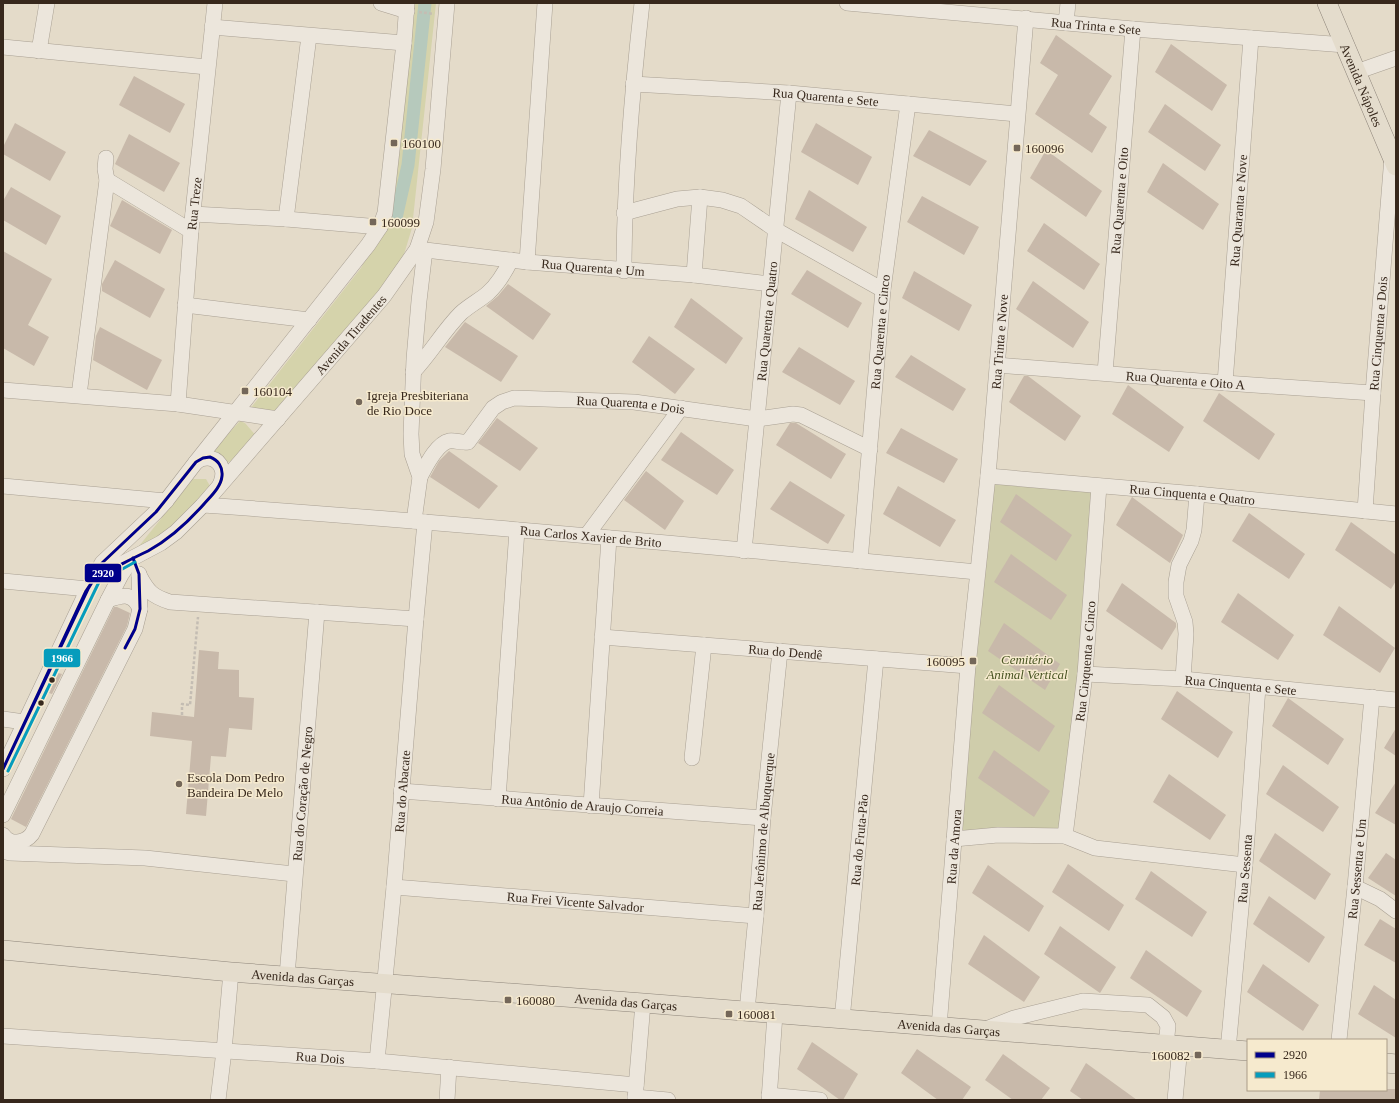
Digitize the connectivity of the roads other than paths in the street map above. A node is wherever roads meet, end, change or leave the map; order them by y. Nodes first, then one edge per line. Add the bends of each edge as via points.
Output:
1 (47, 3) edge
2 (214, 3) edge
3 (381, 3) edge
4 (447, 3) edge
5 (545, 3) edge
6 (642, 3) edge
7 (847, 3) edge
8 (1068, 3) edge
9 (1327, 3) edge
10 (410, 9) edge
11 (1026, 18) junction
12 (1066, 22) junction
13 (212, 27) junction
14 (1133, 29) junction
15 (309, 36) junction
16 (1251, 38) junction
17 (404, 43) junction
18 (1346, 45) junction
19 (3, 47) edge
20 (39, 51) junction
21 (1396, 58) edge
22 (207, 67) junction
23 (1356, 72) junction
24 (633, 84) junction
25 (789, 93) junction
26 (908, 104) junction
27 (1017, 114) junction
28 (106, 158) dead end
29 (1394, 162) edge
30 (107, 180) junction
31 (700, 197) junction
32 (624, 213) junction
33 (193, 214) junction
34 (286, 219) junction
35 (380, 227) junction
36 (776, 230) junction
37 (191, 231) junction
38 (421, 249) junction
39 (511, 260) junction
40 (528, 262) junction
41 (624, 270) junction
42 (694, 275) junction
43 (770, 284) junction
44 (883, 290) junction
45 (185, 305) junction
46 (309, 320) junction
47 (997, 365) junction
48 (413, 372) junction
49 (1104, 373) junction
50 (1225, 383) junction
51 (3, 390) edge
52 (1373, 393) junction
53 (79, 395) junction
54 (178, 404) junction
55 (681, 408) junction
56 (235, 413) junction
57 (278, 419) junction
58 (757, 419) junction
59 (870, 450) junction
60 (196, 462) junction
61 (988, 476) junction
62 (420, 477) junction
63 (220, 485) junction
64 (3, 486) edge
65 (1099, 486) junction
66 (1197, 494) junction
67 (166, 501) junction
68 (203, 505) junction
69 (1365, 511) junction
70 (156, 512) junction
71 (1396, 514) edge
72 (420, 521) junction
73 (517, 530) junction
74 (587, 536) junction
75 (608, 538) junction
76 (744, 550) junction
77 (133, 558) junction
78 (860, 561) junction
79 (977, 572) junction
80 (139, 574) junction
81 (3, 581) edge
82 (91, 583) junction
83 (108, 600) junction
84 (140, 609) junction
85 (317, 612) junction
86 (416, 619) junction
87 (602, 637) junction
88 (704, 645) junction
89 (780, 652) junction
90 (876, 659) junction
91 (968, 666) junction
92 (1085, 674) junction
93 (1183, 679) junction
94 (1258, 687) junction
95 (1372, 697) junction
96 (1396, 700) edge
97 (3, 719) edge
98 (24, 722) junction
99 (692, 758) dead end
100 (3, 769) edge
101 (401, 791) junction
102 (498, 799) junction
103 (591, 806) junction
104 (3, 815) edge
105 (763, 818) junction
106 (3, 834) edge
107 (1065, 836) junction
108 (954, 839) junction
109 (5, 856) edge
110 (1245, 865) junction
111 (294, 874) junction
112 (394, 887) junction
113 (1355, 887) junction
114 (1396, 911) edge
115 (756, 916) junction
116 (3, 950) edge
117 (232, 972) junction
118 (287, 976) junction
119 (385, 983) junction
120 (643, 1003) junction
121 (747, 1011) junction
122 (775, 1014) junction
123 (842, 1020) junction
124 (939, 1027) junction
125 (982, 1030) junction
126 (3, 1036) edge
127 (1339, 1039) edge
128 (1173, 1045) junction
129 (1228, 1050) junction
130 (224, 1051) junction
131 (1247, 1052) edge
132 (377, 1061) junction
133 (449, 1067) junction
134 (635, 1094) edge
135 (769, 1097) edge
136 (218, 1100) edge
137 (447, 1100) edge
138 (668, 1100) edge
139 (820, 1100) edge
140 (1175, 1100) edge

1 - 20 street
2 - 13 street, Rua Treze
3 - 10 street
4 - 38 street, Avenida Tiradentes via 433,169
5 - 40 street
6 - 24 street
7 - 11 street, Rua Trinta e Sete
8 - 12 street
9 - 18 main road, Avenida Nápoles
10 - 17 street
11 - 12 street, Rua Trinta e Sete
11 - 27 street, Rua Trinta e Nove
12 - 14 street, Rua Trinta e Sete
13 - 15 street
13 - 22 street, Rua Treze
14 - 16 street, Rua Trinta e Sete
14 - 49 street, Rua Quarenta e Oito
15 - 17 street
15 - 34 street
16 - 18 street, Rua Trinta e Sete
16 - 50 street, Rua Quaranta e Nove
17 - 35 street via 389,184 385,214
18 - 23 main road, Avenida Nápoles
19 - 20 street
20 - 22 street
21 - 23 street
22 - 33 street, Rua Treze
23 - 29 main road, Avenida Nápoles
24 - 25 street, Rua Quarenta e Sete
24 - 32 street
25 - 26 street, Rua Quarenta e Sete
25 - 36 street, Rua Quarenta e Quatro
26 - 27 street, Rua Quarenta e Sete
26 - 44 street, Rua Quarenta e Cinco
27 - 47 street, Rua Trinta e Nove
28 - 30 street
29 - 52 street, Rua Cinquenta e Dois
30 - 37 street
30 - 53 street
31 - 32 street via 678,198
31 - 36 street via 741,206
31 - 42 street
32 - 41 street
33 - 34 street
33 - 37 street, Rua Treze
34 - 35 street
35 - 46 street
36 - 43 street, Rua Quarenta e Quatro
36 - 44 street
37 - 45 street, Rua Treze
38 - 39 street, Rua Quarenta e Um
38 - 48 street
38 - 57 street, Avenida Tiradentes
39 - 40 street, Rua Quarenta e Um
39 - 48 street via 502,278 489,292 462,312
40 - 41 street, Rua Quarenta e Um
41 - 42 street, Rua Quarenta e Um
42 - 43 street, Rua Quarenta e Um
43 - 58 street, Rua Quarenta e Quatro
44 - 59 street, Rua Quarenta e Cinco
45 - 46 street
45 - 54 street, Rua Treze
46 - 56 street
47 - 49 street, Rua Quarenta e Oito A
47 - 61 street, Rua Trinta e Nove
48 - 62 street via 412,454
49 - 50 street, Rua Quarenta e Oito A
50 - 52 street, Rua Quarenta e Oito A
51 - 53 street
52 - 69 street, Rua Cinquenta e Dois
53 - 54 street
54 - 56 street
55 - 58 street, Rua Quarenta e Dois
55 - 62 street, Rua Quarenta e Dois via 634,402 514,398 493,408 468,442 444,443 430,458
55 - 74 street
56 - 57 street
56 - 60 street
57 - 63 street, Avenida Tiradentes
58 - 59 street, Rua Quarenta e Dois via 801,415
58 - 76 street, Rua Quarenta e Quatro
59 - 78 street, Rua Quarenta e Cinco
60 - 63 street via 208,457 216,460 223,474
60 - 67 street
61 - 65 street, Rua Cinquenta e Quatro
61 - 79 street, Rua Trinta e Nove
62 - 72 street, Rua do Abacate
63 - 68 street, Avenida Tiradentes
64 - 67 street
65 - 66 street, Rua Cinquenta e Quatro
65 - 92 street, Rua Cinquenta e Cinco
66 - 69 street, Rua Cinquenta e Quatro
66 - 93 street via 1194,530 1179,565 1176,582 1176,596 1185,622 1186,634
67 - 70 street
68 - 72 street, Rua Carlos Xavier de Brito
68 - 77 street, Avenida Tiradentes via 176,532
69 - 71 street, Rua Cinquenta e Quatro
70 - 77 street via 139,538
70 - 82 street via 102,563
72 - 73 street, Rua Carlos Xavier de Brito
72 - 86 street, Rua do Abacate
73 - 74 street, Rua Carlos Xavier de Brito
73 - 102 street
74 - 75 street, Rua Carlos Xavier de Brito
75 - 76 street, Rua Carlos Xavier de Brito
75 - 87 street
76 - 78 street, Rua Carlos Xavier de Brito
77 - 80 street
77 - 82 street, Avenida Tiradentes
77 - 83 street
78 - 79 street, Rua Carlos Xavier de Brito
79 - 91 street, Rua Trinta e Nove
80 - 84 street
80 - 85 street via 146,589 156,597 170,602
81 - 82 street
82 - 98 street
83 - 84 street via 128,596 134,599
83 - 104 street
84 - 106 street via 135,629 32,834 26,840 16,842 7,839
85 - 86 street
85 - 111 street, Rua do Coração de Negro
86 - 101 street, Rua do Abacate
87 - 88 street, Rua do Dendê
87 - 103 street
88 - 89 street, Rua do Dendê
88 - 99 street
89 - 90 street, Rua do Dendê
89 - 105 street, Rua Jerônimo de Albuquerque
90 - 91 street, Rua do Dendê
90 - 123 street, Rua do Fruta-Pão
91 - 108 street, Rua da Amora
92 - 93 street, Rua Cinquenta e Sete
92 - 107 street, Rua Cinquenta e Cinco
93 - 94 street, Rua Cinquenta e Sete
94 - 95 street, Rua Cinquenta e Sete
94 - 110 street, Rua Sessenta
95 - 96 street, Rua Cinquenta e Sete
95 - 113 street, Rua Sessenta e Um
97 - 98 street
98 - 100 street
101 - 102 street, Rua Antônio de Araujo Correia
101 - 112 street, Rua do Abacate
102 - 103 street, Rua Antônio de Araujo Correia
103 - 105 street, Rua Antônio de Araujo Correia
105 - 115 street, Rua Jerônimo de Albuquerque
107 - 108 street via 998,835
107 - 110 street via 1095,848
108 - 124 street, Rua da Amora
109 - 111 street via 145,858
110 - 129 street, Rua Sessenta
111 - 118 street, Rua do Coração de Negro
112 - 115 street, Rua Frei Vicente Salvador
112 - 119 street, Rua do Abacate
113 - 114 street via 1380,899
113 - 127 street, Rua Sessenta e Um
115 - 121 street, Rua Jerônimo de Albuquerque
116 - 117 main road, Avenida das Garças
117 - 118 main road, Avenida das Garças
117 - 130 street
118 - 119 main road, Avenida das Garças
119 - 120 main road, Avenida das Garças
119 - 132 street, Rua do Abacate
120 - 121 main road, Avenida das Garças
120 - 134 street
121 - 122 main road, Avenida das Garças
122 - 123 main road, Avenida das Garças
122 - 135 street
123 - 124 main road, Avenida das Garças
124 - 125 main road, Avenida das Garças
125 - 128 main road, Avenida das Garças
125 - 128 street via 1014,1018 1083,1001 1148,1005 1163,1017
126 - 130 street, Rua Dois
128 - 129 main road, Avenida das Garças
128 - 140 street
129 - 131 main road, Avenida das Garças
130 - 132 street, Rua Dois
130 - 136 street
132 - 133 street, Rua Dois
133 - 134 street, Rua Dois
133 - 137 street
134 - 138 street, Rua Dois
135 - 139 street

